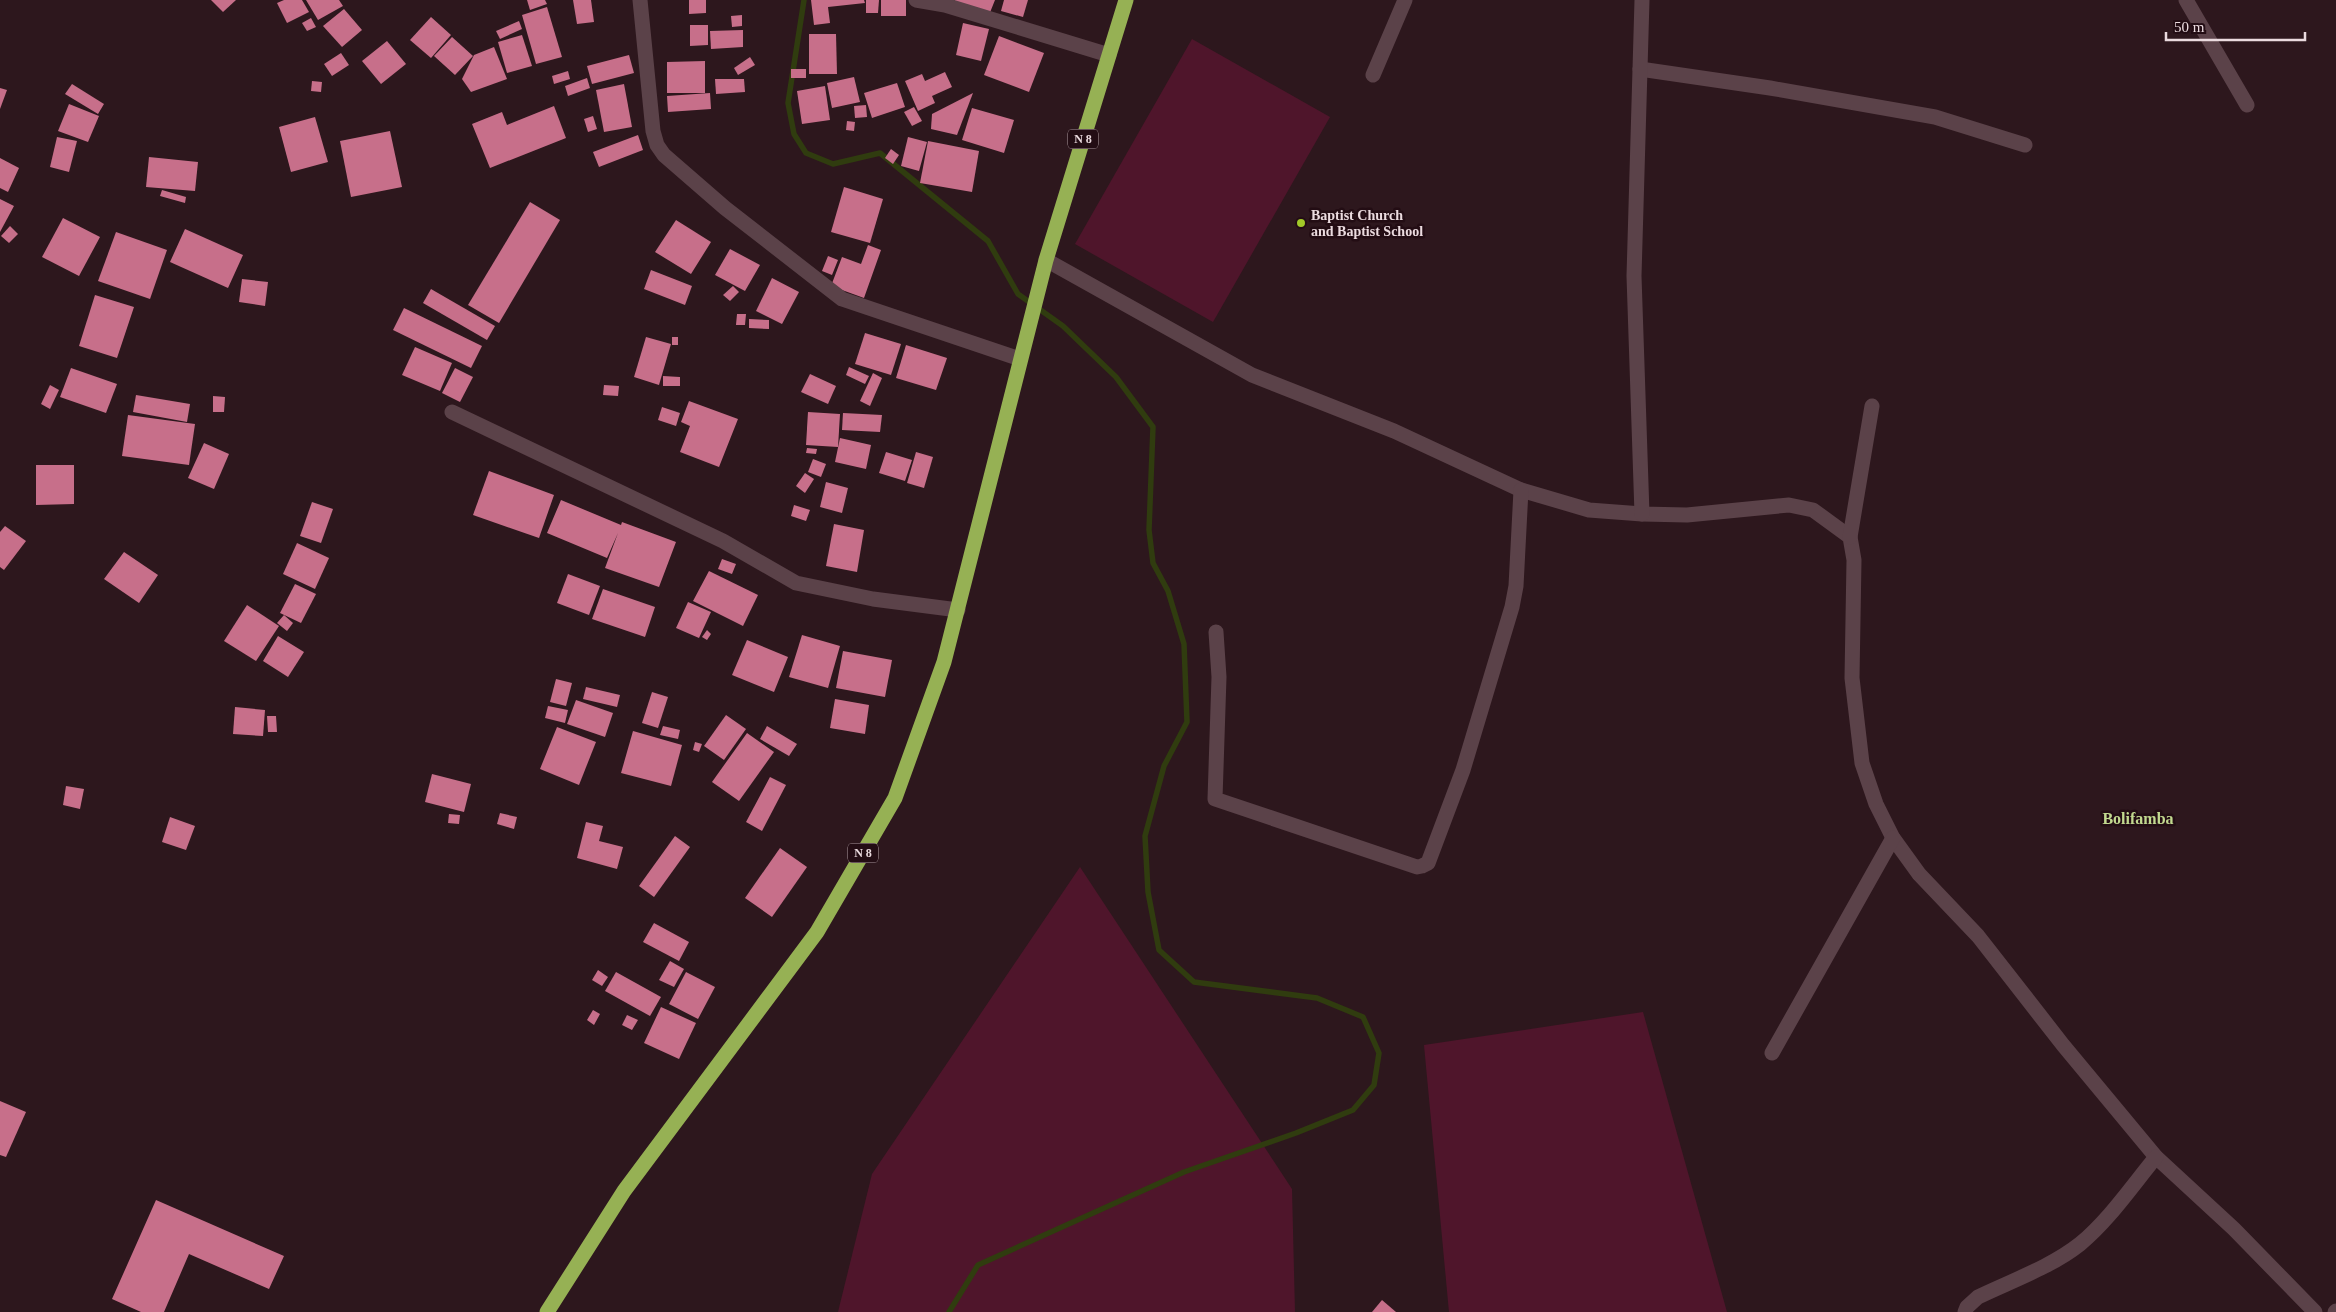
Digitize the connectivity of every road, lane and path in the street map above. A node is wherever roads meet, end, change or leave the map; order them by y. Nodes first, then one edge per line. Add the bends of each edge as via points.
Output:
1 (640, 0) edge
2 (916, 0) edge
3 (1126, 0) edge
4 (1405, 0) edge
5 (1642, 0) edge
6 (2186, 0) edge
7 (1109, 56) junction
8 (1640, 69) junction
9 (1373, 75) dead end
10 (2248, 105) dead end
11 (2025, 145) dead end
12 (1046, 260) junction
13 (1020, 359) junction
14 (1872, 406) dead end
15 (452, 412) dead end
16 (1521, 490) junction
17 (1642, 514) junction
18 (1850, 537) junction
19 (958, 610) junction
20 (1216, 632) dead end
21 (1893, 838) junction
22 (1772, 1052) dead end
23 (2156, 1157) junction
24 (547, 1312) edge
25 (1965, 1312) edge
26 (2316, 1312) edge

1 - 13 street via 653,130 664,155 725,208 842,299
2 - 7 street via 962,10
3 - 7 highway, N 8
4 - 9 street
5 - 8 street
6 - 10 street
7 - 12 highway, N 8
8 - 11 street via 1934,117
8 - 17 street via 1634,276
12 - 13 highway, N 8
12 - 16 street via 1252,375 1394,431
13 - 19 highway, N 8
14 - 18 street
15 - 19 street via 723,541 796,583 873,599
16 - 17 street via 1589,510
16 - 20 street via 1512,607 1463,770 1428,863 1422,866 1416,867 1214,799 1219,677
17 - 18 street via 1687,515 1789,505 1814,510
18 - 21 street via 1854,560 1852,678 1862,763 1876,804
19 - 24 highway, N 8 via 944,662 897,792 825,918 624,1191
21 - 22 street
21 - 23 street via 1919,874 1978,936 2063,1046
23 - 25 street via 2092,1233 2078,1245 2063,1256 1978,1297
23 - 26 street via 2234,1229

